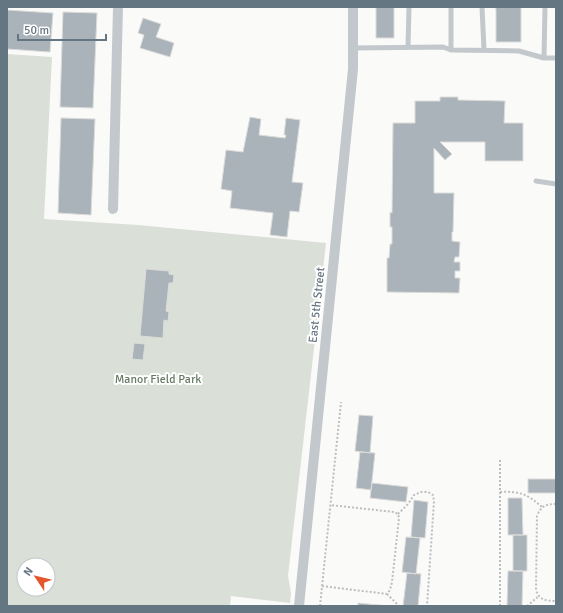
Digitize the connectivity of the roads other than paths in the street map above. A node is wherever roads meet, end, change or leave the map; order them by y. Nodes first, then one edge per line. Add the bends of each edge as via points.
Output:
1 (118, 7) edge
2 (354, 7) edge
3 (409, 7) edge
4 (451, 7) edge
5 (482, 7) edge
6 (545, 7) edge
7 (408, 47) junction
8 (354, 48) junction
9 (451, 50) junction
10 (484, 50) junction
11 (544, 58) junction
12 (556, 58) edge
13 (536, 181) dead end
14 (556, 184) edge
15 (113, 209) dead end
16 (299, 606) edge

1 - 15 street
2 - 8 street, East 5th Street
3 - 7 lane
4 - 9 lane
5 - 10 lane
6 - 11 lane
7 - 8 lane
7 - 9 lane via 443,47
8 - 16 street, East 5th Street
9 - 10 lane
10 - 11 lane via 518,51
11 - 12 lane
13 - 14 lane

